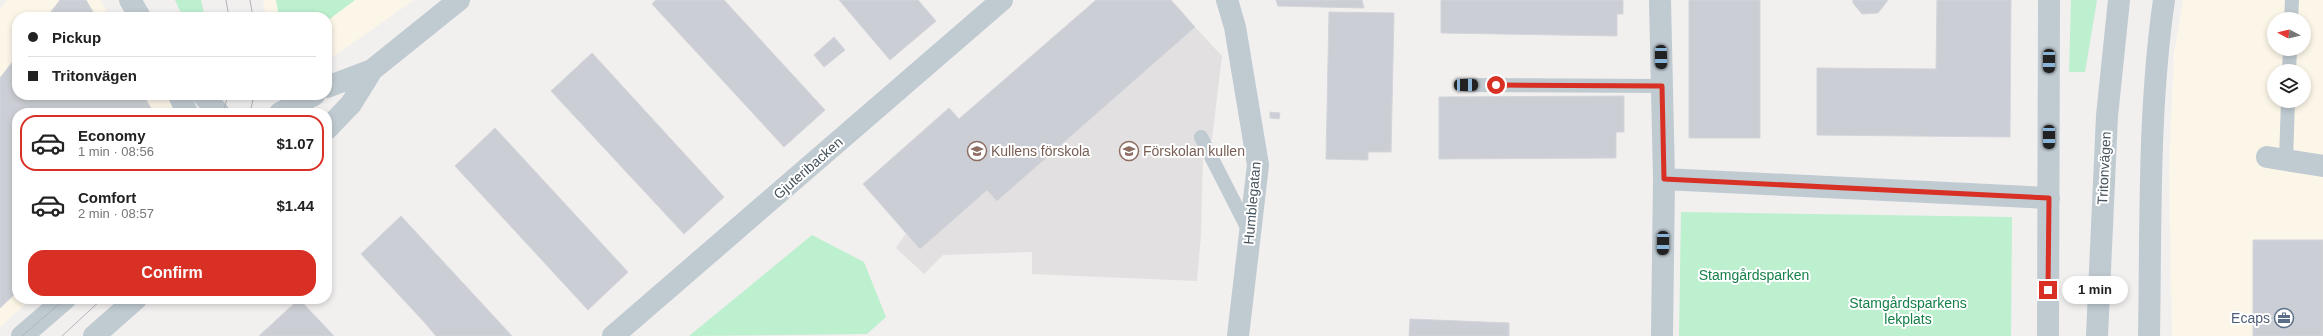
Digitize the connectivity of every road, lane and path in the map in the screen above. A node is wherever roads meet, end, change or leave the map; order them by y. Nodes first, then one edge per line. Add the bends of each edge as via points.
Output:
1 (130, 0) edge
2 (145, 0) edge
3 (459, 0) edge
4 (1002, 0) edge
5 (1226, 0) edge
6 (1660, 0) edge
7 (2049, 0) edge
8 (2119, 0) edge
9 (2164, 0) edge
10 (2292, 0) edge
11 (137, 12) edge
12 (152, 12) edge
13 (2291, 12) edge
14 (372, 70) junction
15 (332, 85) edge
16 (1466, 85) dead end
17 (1662, 86) junction
18 (207, 100) edge
19 (305, 100) edge
20 (215, 108) edge
21 (289, 108) edge
22 (2287, 108) edge
23 (332, 124) edge
24 (1201, 137) dead end
25 (2276, 159) joint
26 (2323, 166) edge
27 (1664, 179) junction
28 (2049, 198) junction
29 (1250, 234) junction
30 (59, 304) edge
31 (130, 304) edge
32 (22, 336) edge
33 (94, 336) edge
34 (613, 336) edge
35 (1238, 336) edge
36 (1662, 336) edge
37 (2048, 336) edge
38 (2097, 336) edge
39 (2149, 336) edge

1 - 11 street
2 - 12 street
3 - 14 street
4 - 34 street, Gjuteribacken
5 - 29 street, Humblegatan via 1235,27 1258,165
6 - 17 street
7 - 28 street
8 - 38 street, Tritonvägen via 2107,116
9 - 39 street via 2156,53 2152,107
10 - 13 lane
14 - 15 street
14 - 23 street via 351,104
16 - 17 lane
17 - 27 street
18 - 20 street
19 - 21 street
22 - 25 lane
24 - 29 lane
25 - 26 street
27 - 28 street
27 - 36 street
28 - 37 street
29 - 35 street, Humblegatan
30 - 32 street
31 - 33 street

